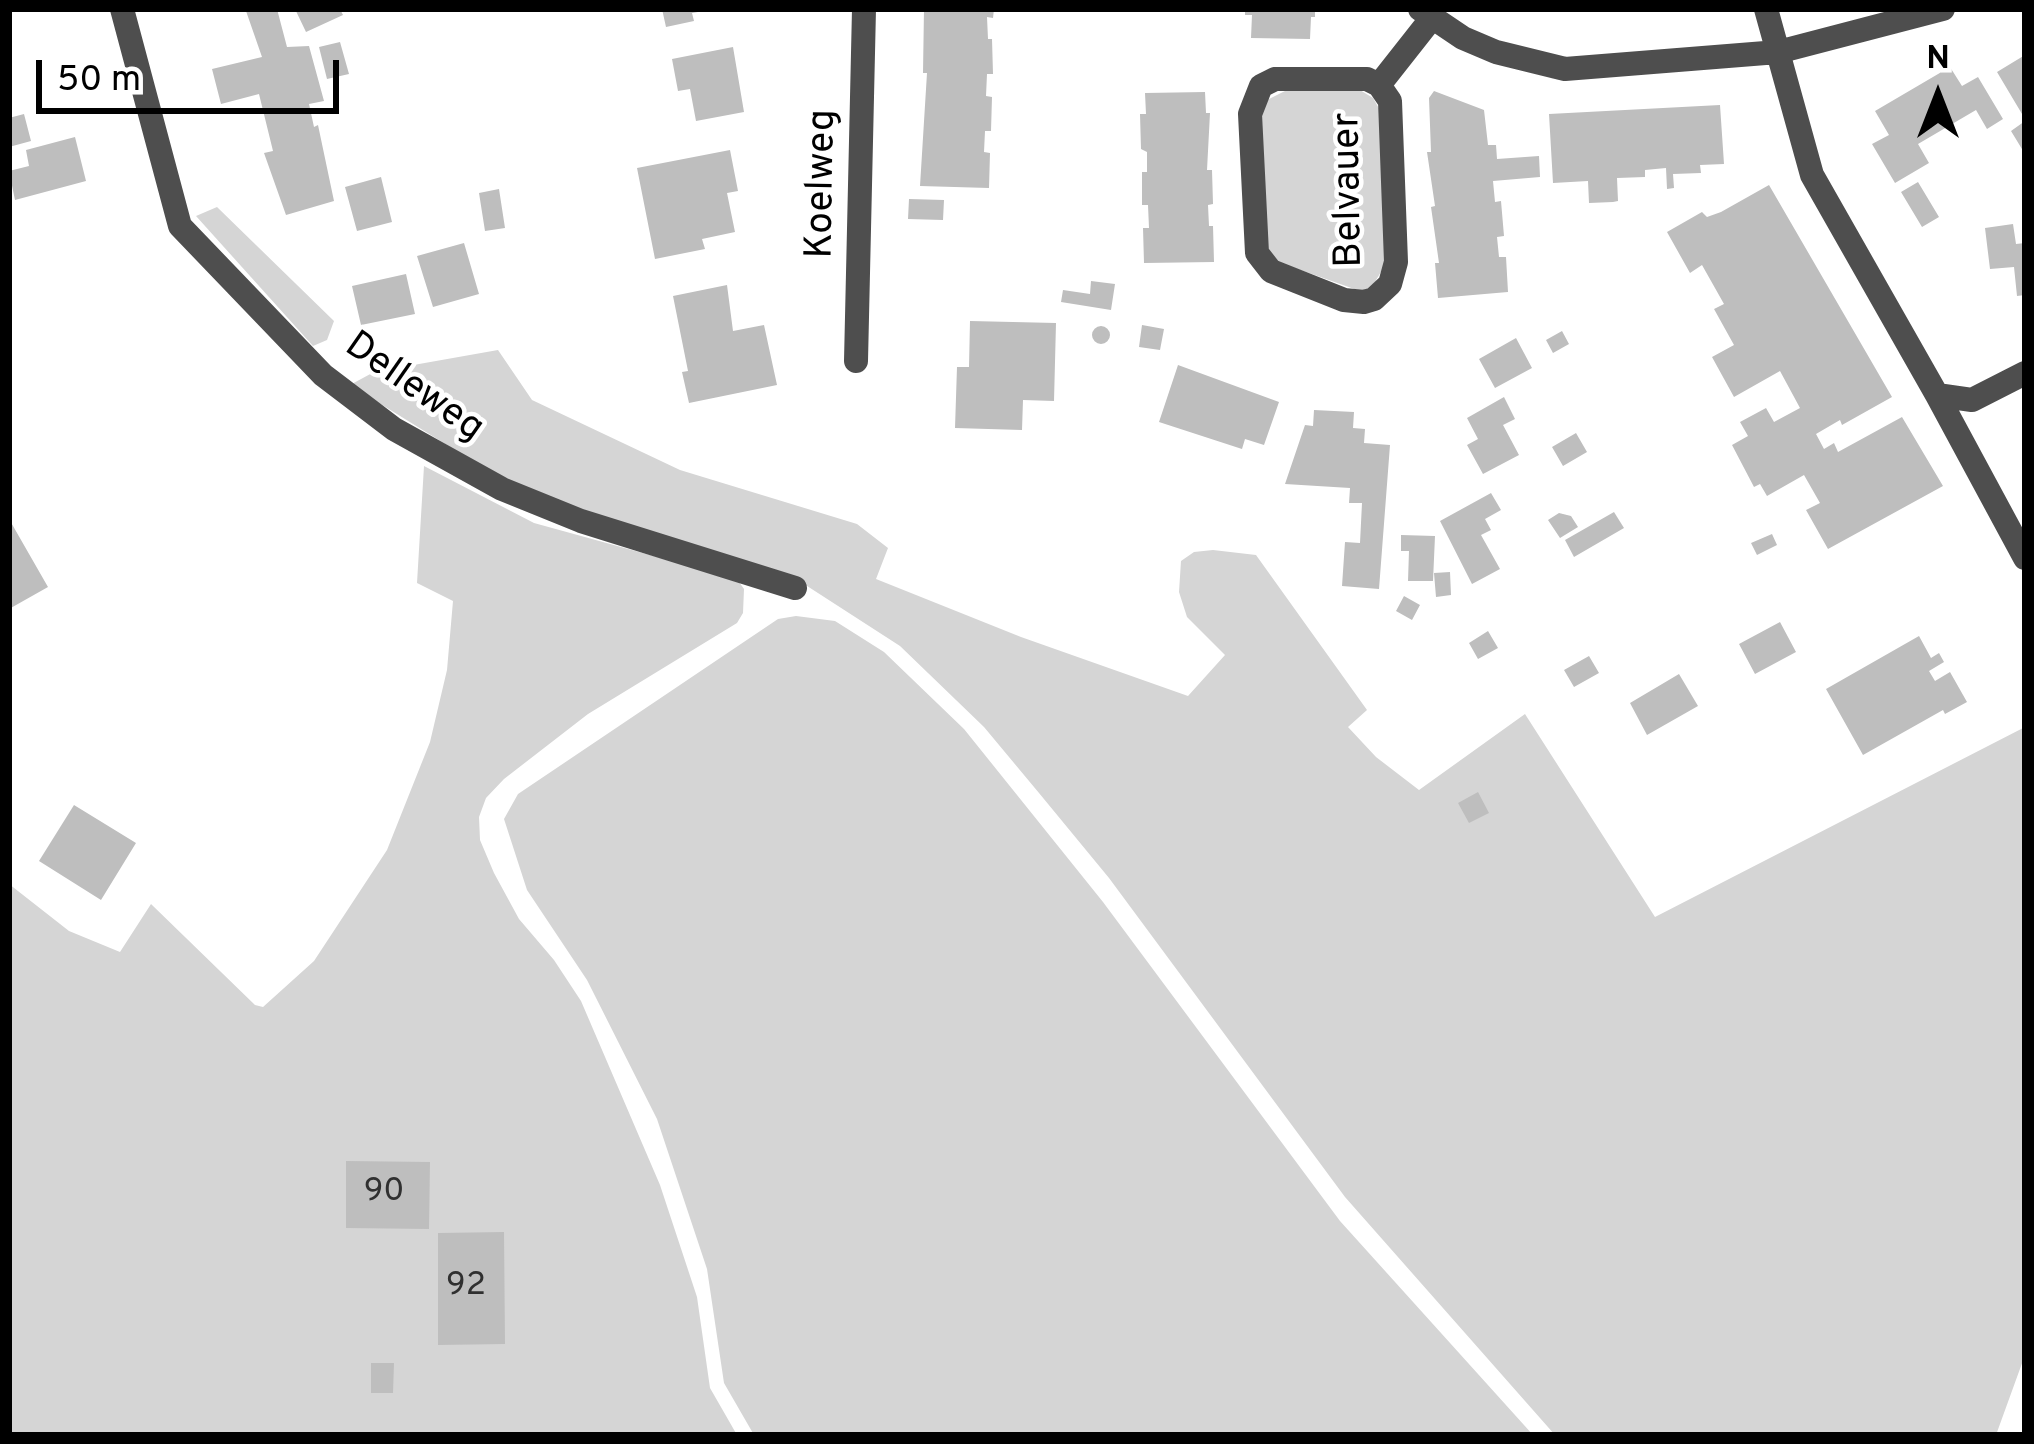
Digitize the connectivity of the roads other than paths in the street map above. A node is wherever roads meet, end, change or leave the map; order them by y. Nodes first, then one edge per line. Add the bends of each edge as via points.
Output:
1 (122, 9) edge
2 (864, 9) edge
3 (1766, 9) edge
4 (1943, 9) edge
5 (1426, 14) edge
6 (1778, 52) junction
7 (1379, 85) junction
8 (856, 361) dead end
9 (2025, 373) edge
10 (1937, 395) junction
11 (2025, 558) edge
12 (795, 588) dead end

1 - 12 street, Delleweg via 180,226 323,375 394,429 502,489
2 - 8 street, Koelweg
3 - 6 street
4 - 6 street, Belvauer
5 - 6 street, Belvauer via 1496,52 1565,69
5 - 7 street, Belvauer
6 - 10 street via 1812,175
7 - 7 street, Belvauer via 1394,115 1396,262 1382,292 1354,302 1261,261 1250,114 1261,86 1275,80
9 - 10 street via 1972,400
10 - 11 street

